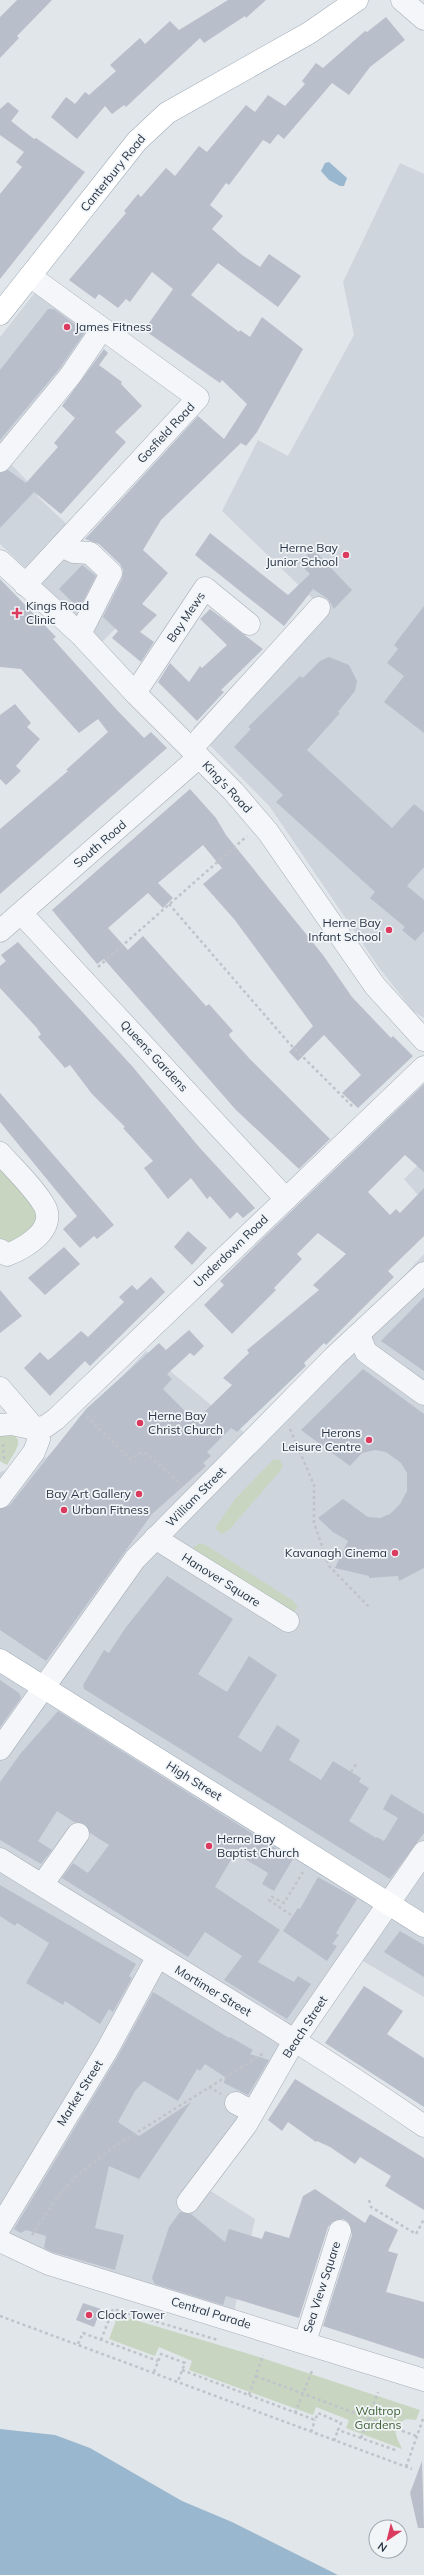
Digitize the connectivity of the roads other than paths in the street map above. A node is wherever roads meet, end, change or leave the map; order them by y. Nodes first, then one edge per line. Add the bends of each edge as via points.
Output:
1 (356, 0) edge
2 (402, 0) edge
3 (424, 19) edge
4 (30, 276) junction
5 (0, 314) edge
6 (102, 329) junction
7 (0, 461) edge
8 (61, 546) junction
9 (0, 561) edge
10 (24, 585) junction
11 (319, 608) dead end
12 (249, 624) dead end
13 (80, 634) junction
14 (135, 693) junction
15 (195, 753) junction
16 (21, 913) junction
17 (0, 931) edge
18 (424, 1040) edge
19 (424, 1067) edge
20 (0, 1153) edge
21 (286, 1199) junction
22 (0, 1250) edge
23 (424, 1273) edge
24 (359, 1336) junction
25 (0, 1388) edge
26 (424, 1394) edge
27 (0, 1425) edge
28 (35, 1429) junction
29 (0, 1497) edge
30 (155, 1538) junction
31 (288, 1621) dead end
32 (0, 1660) edge
33 (44, 1687) junction
34 (0, 1749) edge
35 (78, 1834) dead end
36 (424, 1852) edge
37 (0, 1859) edge
38 (42, 1885) junction
39 (388, 1902) junction
40 (424, 1926) edge
41 (157, 1958) junction
42 (294, 2041) junction
43 (424, 2126) edge
44 (188, 2202) dead end
45 (0, 2227) edge
46 (340, 2231) dead end
47 (9, 2246) edge
48 (305, 2342) junction
49 (424, 2380) edge

1 - 4 main road, Canterbury Road via 309,33 167,113 137,141
2 - 3 street
4 - 5 main road, Canterbury Road
4 - 6 street, Gosfield Road
6 - 7 street via 70,376
6 - 8 street, Gosfield Road via 198,398
8 - 10 street, Gosfield Road
8 - 13 street via 74,552 90,553 111,573
9 - 10 street, King's Road
10 - 13 street, King's Road
11 - 15 street, South Road
12 - 14 street, Bay Mews via 205,588
13 - 14 street, King's Road
14 - 15 street, King's Road
15 - 16 street, South Road
15 - 18 street, King's Road via 262,824 375,986
16 - 17 street, South Road
16 - 21 street, Queens Gardens
19 - 21 street, Underdown Road
20 - 22 street via 44,1205 46,1220 40,1236 22,1249 7,1255
21 - 28 street, Underdown Road via 73,1403 46,1426
23 - 24 street, William Street
24 - 26 street via 366,1352
24 - 30 street, William Street via 334,1357
25 - 28 street
27 - 28 street via 12,1424
28 - 29 street via 39,1438 34,1452
30 - 31 street, Hanover Square
30 - 33 street, William Street via 135,1559
32 - 33 main road, High Street
33 - 34 street, William Street
33 - 39 main road, High Street
35 - 38 street
36 - 39 street, Beach Street
37 - 38 street, Mortimer Street
38 - 41 street, Mortimer Street
39 - 40 main road, High Street
39 - 42 street, Beach Street
41 - 42 street, Mortimer Street
41 - 45 street, Market Street via 49,2134
42 - 43 street, Mortimer Street via 353,2076
42 - 44 street, Beach Street via 242,2113
46 - 48 street, Sea View Square
47 - 48 street, Central Parade via 75,2272
48 - 49 street, Central Parade

